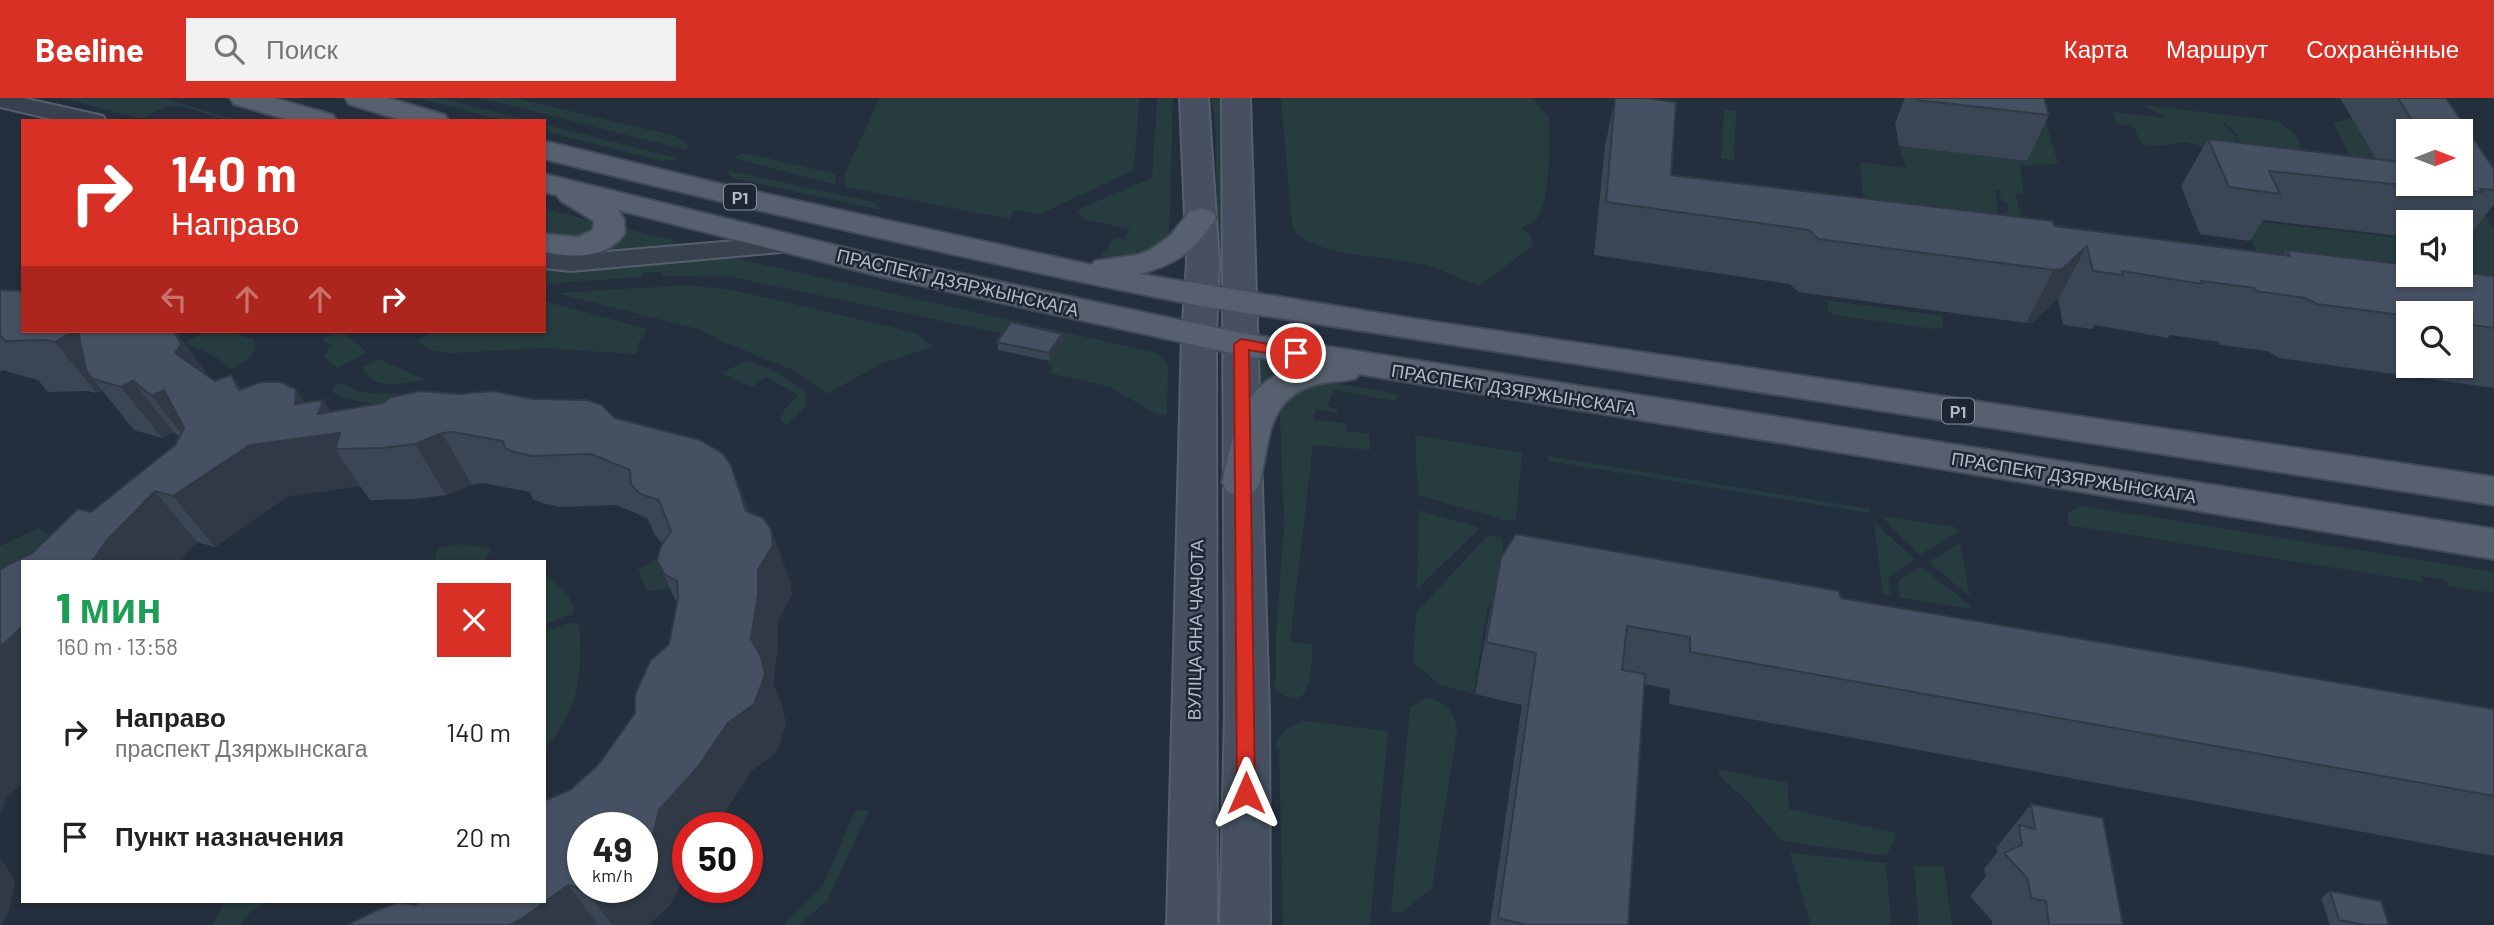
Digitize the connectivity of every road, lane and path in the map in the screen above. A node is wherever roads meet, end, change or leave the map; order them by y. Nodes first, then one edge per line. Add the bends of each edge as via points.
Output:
1 (244, 98) edge
2 (359, 98) edge
3 (1194, 98) edge
4 (1236, 98) edge
5 (0, 100) edge
6 (85, 119) edge
7 (316, 119) edge
8 (428, 119) edge
9 (546, 150) edge
10 (549, 184) edge
11 (1201, 218) junction
12 (546, 243) edge
13 (792, 244) junction
14 (546, 260) edge
15 (1067, 270) junction
16 (1241, 302) junction
17 (1200, 316) junction
18 (1241, 344) junction
19 (1405, 372) junction
20 (1241, 482) junction
21 (2494, 491) edge
22 (2494, 544) edge
23 (1192, 925) edge
24 (1245, 925) edge

1 - 7 main road
2 - 8 main road
3 - 11 main road, ВУЛІЦА ЯНА ЧАЧОТА
4 - 16 main road
5 - 6 street
9 - 15 main road, ПРАСПЕКТ ДЗЯРЖЫНСКАГА / Р1
10 - 12 main road via 600,209 610,219 609,233 594,244
10 - 13 main road, ПРАСПЕКТ ДЗЯРЖЫНСКАГА / Р1
11 - 15 main road via 1184,242 1153,261
11 - 17 main road, ВУЛІЦА ЯНА ЧАЧОТА
13 - 14 street via 571,263
13 - 17 main road, ПРАСПЕКТ ДЗЯРЖЫНСКАГА / Р1
15 - 17 main road, ПРАСПЕКТ ДЗЯРЖЫНСКАГА / Р1
16 - 17 main road, ПРАСПЕКТ ДЗЯРЖЫНСКАГА / Р1
16 - 18 main road
16 - 21 main road, ПРАСПЕКТ ДЗЯРЖЫНСКАГА / Р1
17 - 18 main road, ПРАСПЕКТ ДЗЯРЖЫНСКАГА / Р1
17 - 23 main road, ВУЛІЦА ЯНА ЧАЧОТА
18 - 19 main road, ПРАСПЕКТ ДЗЯРЖЫНСКАГА / Р1
18 - 20 main road
19 - 20 main road via 1312,373 1271,394 1258,412
19 - 22 main road, ПРАСПЕКТ ДЗЯРЖЫНСКАГА / Р1
20 - 24 main road via 1247,714

